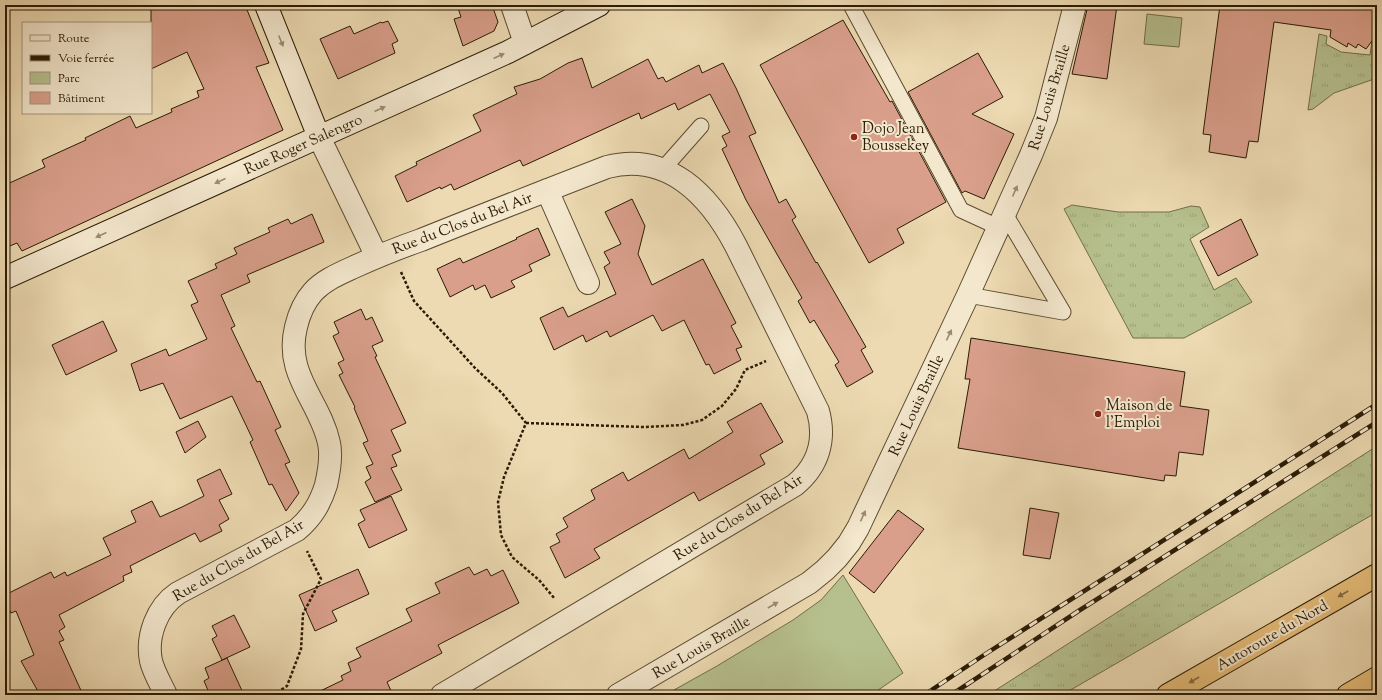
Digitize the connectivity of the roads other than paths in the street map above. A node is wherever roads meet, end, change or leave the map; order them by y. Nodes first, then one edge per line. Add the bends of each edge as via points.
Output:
1 (266, 5) edge
2 (512, 5) edge
3 (599, 5) edge
4 (851, 5) edge
5 (1075, 5) edge
6 (525, 43) junction
7 (701, 126) dead end
8 (319, 137) junction
9 (663, 170) junction
10 (548, 190) junction
11 (1002, 220) junction
12 (384, 254) junction
13 (5, 278) edge
14 (588, 283) dead end
15 (968, 294) junction
16 (1377, 575) edge
17 (1377, 678) edge
18 (166, 695) edge
19 (442, 695) edge
20 (618, 695) edge
21 (1168, 695) edge
22 (1348, 695) edge

1 -> 8 street, Rue du Clos du Bel Air
2 - 6 street
3 - 6 street, Rue Roger Salengro
4 - 11 lane via 961,210
11 -> 5 street, Rue Louis Braille via 1046,118
8 -> 6 street, Rue Roger Salengro
7 - 9 lane
8 - 12 street, Rue du Clos du Bel Air
8 -> 13 street, Rue Roger Salengro
9 - 10 street, Rue du Clos du Bel Air via 640,163 619,163
9 - 19 street, Rue du Clos du Bel Air via 699,194 722,222 739,253 818,411 821,420 818,454 810,471 795,485
10 - 12 street, Rue du Clos du Bel Air
10 - 14 street, Rue du Clos du Bel Air
11 - 15 street, Rue Louis Braille
11 - 15 lane via 1063,312
12 - 18 street, Rue du Clos du Bel Air via 330,278 319,286 305,302 297,323 293,345 296,367 324,426 330,454 327,479 321,498 312,516 296,530 178,593 165,604 152,632 150,652
20 -> 15 street, Rue Louis Braille via 793,593 837,558 858,528
16 -> 21 highway, Autoroute du Nord
17 - 22 highway

